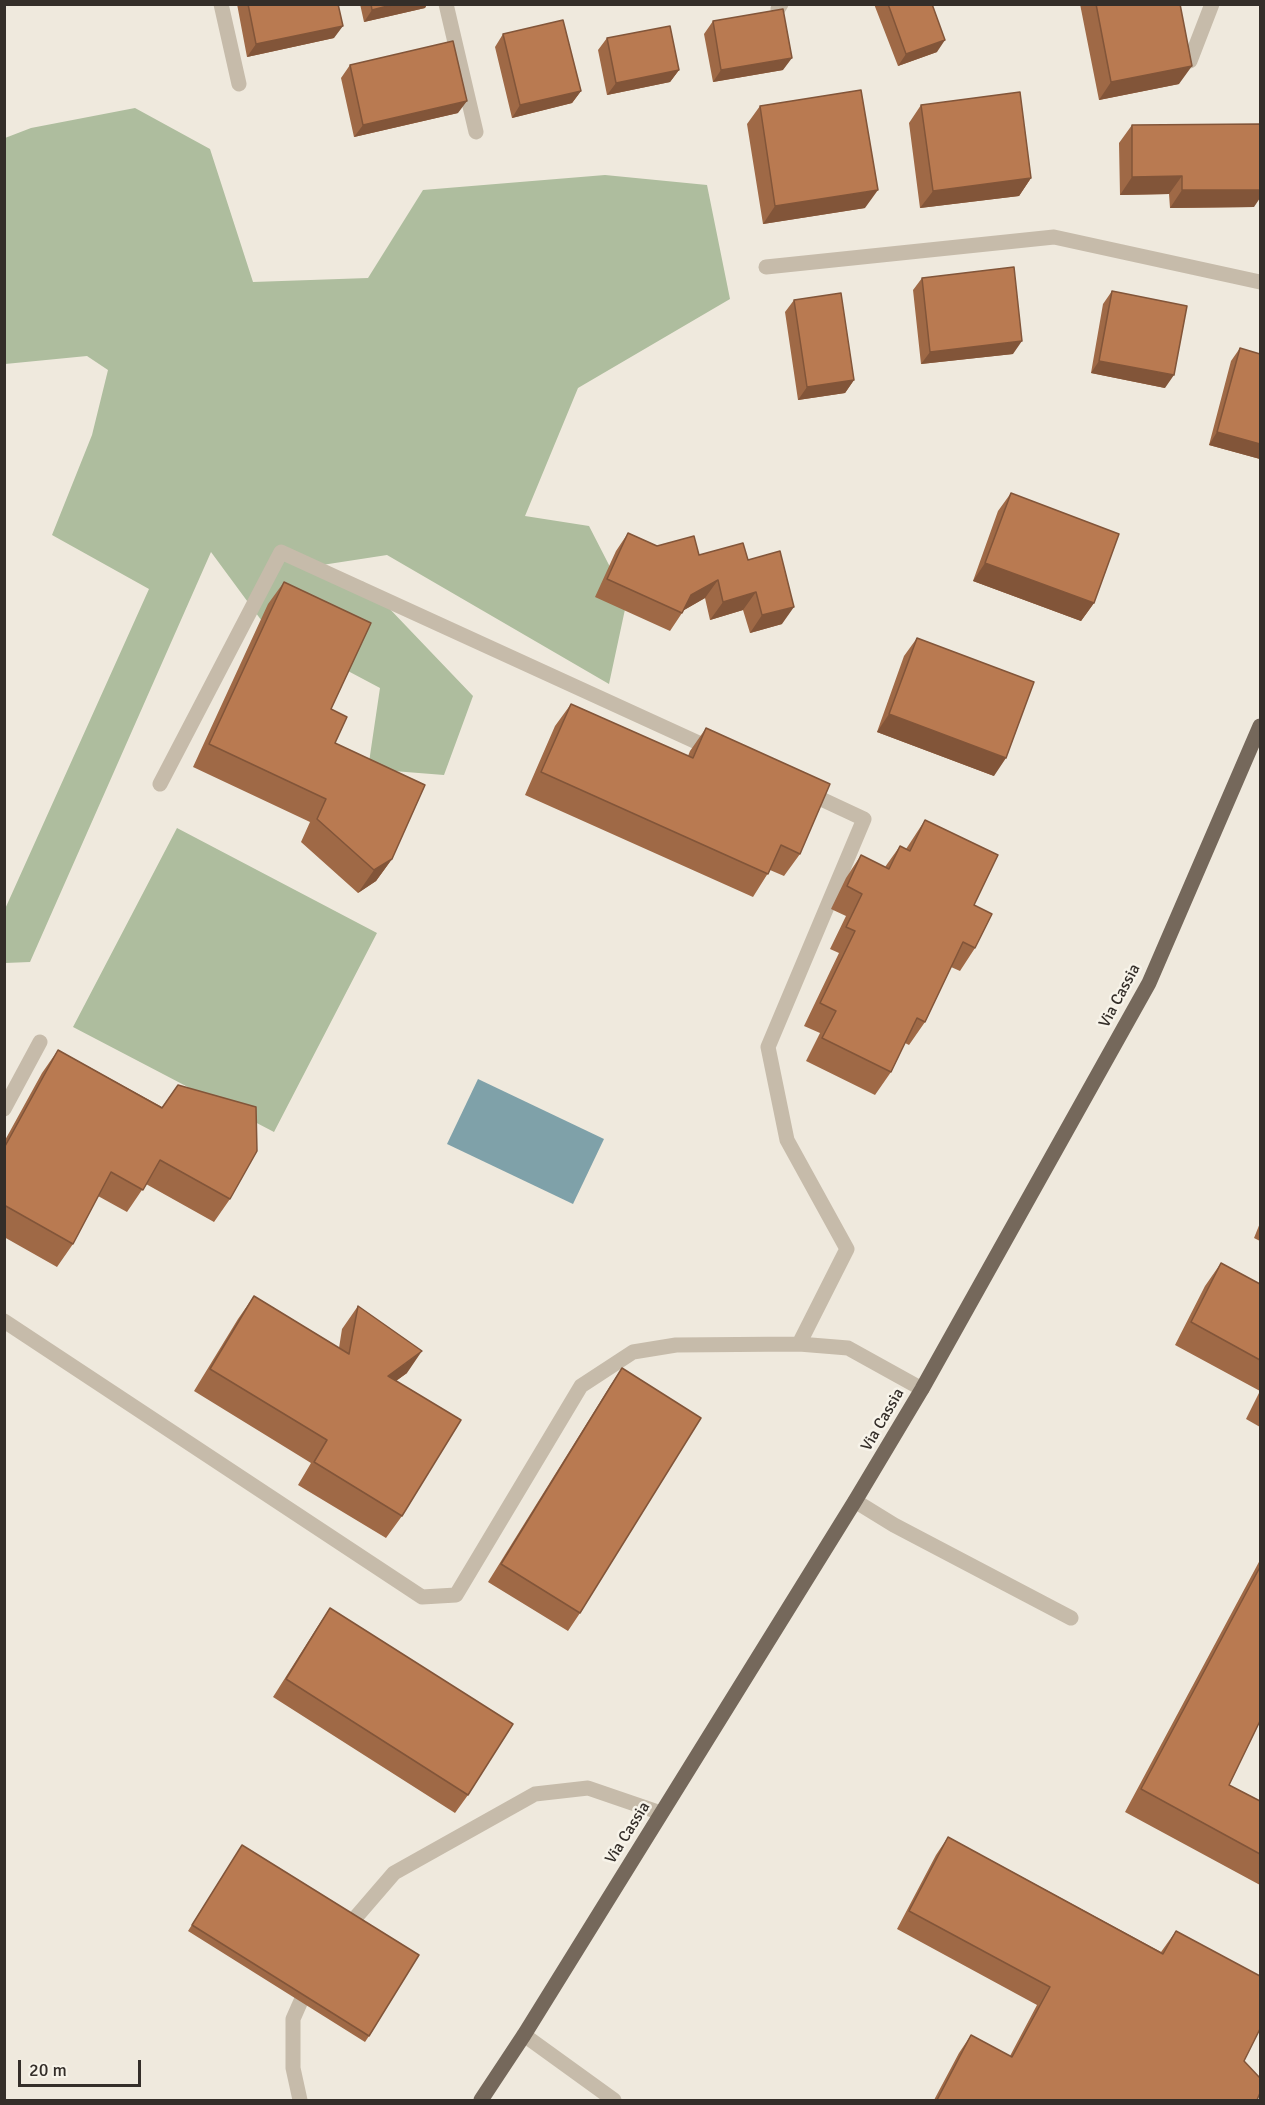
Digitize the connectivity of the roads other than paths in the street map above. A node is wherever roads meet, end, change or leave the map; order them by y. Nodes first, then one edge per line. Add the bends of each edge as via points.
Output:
1 (221, 4) edge
2 (446, 4) edge
3 (1212, 4) edge
4 (1190, 61) edge
5 (239, 84) dead end
6 (476, 132) dead end
7 (766, 267) dead end
8 (1260, 282) edge
9 (1260, 726) edge
10 (724, 754) edge
11 (160, 784) dead end
12 (788, 784) edge
13 (40, 1042) dead end
14 (4, 1109) edge
15 (4, 1321) edge
16 (799, 1344) junction
17 (922, 1389) junction
18 (855, 1501) junction
19 (1071, 1618) dead end
20 (662, 1813) junction
21 (334, 1942) edge
22 (315, 1969) edge
23 (524, 2035) junction
24 (300, 2100) edge
25 (481, 2100) edge
26 (614, 2100) edge

1 - 5 street
2 - 6 street
3 - 4 street
7 - 8 street via 1054,237
9 - 17 main road, Via Cassia via 1149,982
10 - 11 street via 281,552
12 - 16 street via 864,819 768,1047 787,1140 847,1249
13 - 14 street
15 - 16 street via 422,1597 456,1595 581,1386 633,1352 676,1345
16 - 17 street via 848,1348
17 - 18 main road, Via Cassia
18 - 19 street
18 - 20 main road, Via Cassia
20 - 21 street via 588,1788 535,1794 394,1873
20 - 23 main road, Via Cassia
22 - 24 street via 293,2019 293,2068
23 - 25 main road, Via Cassia
23 - 26 street

